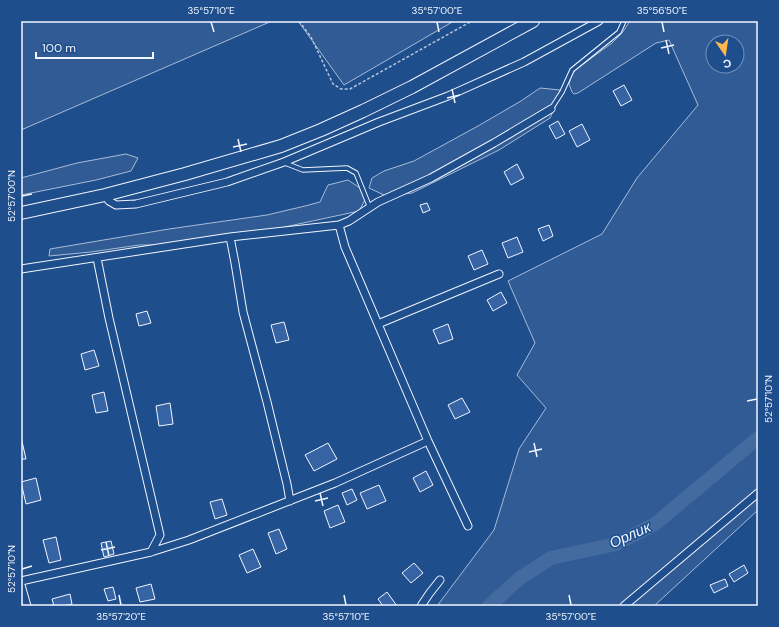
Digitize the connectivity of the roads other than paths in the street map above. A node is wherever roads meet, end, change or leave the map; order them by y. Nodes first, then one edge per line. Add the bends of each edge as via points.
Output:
1 (533, 21) edge
2 (599, 21) edge
3 (624, 21) edge
4 (551, 109) joint
5 (284, 162) junction
6 (105, 195) junction
7 (370, 208) junction
8 (21, 212) edge
9 (339, 225) junction
10 (230, 237) junction
11 (96, 258) junction
12 (21, 269) edge
13 (499, 274) dead end
14 (378, 324) junction
15 (428, 441) junction
16 (758, 493) edge
17 (290, 501) junction
18 (468, 526) dead end
19 (151, 552) junction
20 (440, 580) dead end
21 (21, 582) edge
22 (21, 585) edge
23 (27, 606) edge
24 (421, 606) edge
25 (624, 606) edge

1 - 6 highway via 412,87 321,130 236,160
2 - 5 street via 510,69
3 - 4 lane via 619,32 572,70
4 - 7 street via 431,178
5 - 6 street via 227,182 136,204 116,205
5 - 7 lane via 303,170 346,168 356,173
6 - 8 highway
7 - 9 street
9 - 10 street
9 - 14 street via 345,247
10 - 11 street
10 - 17 street via 243,312
11 - 12 street
11 - 19 street via 160,535
13 - 14 street
14 - 15 street
15 - 17 street
15 - 18 street
16 - 25 street
17 - 19 street
19 - 21 street
20 - 24 street
22 - 23 street

